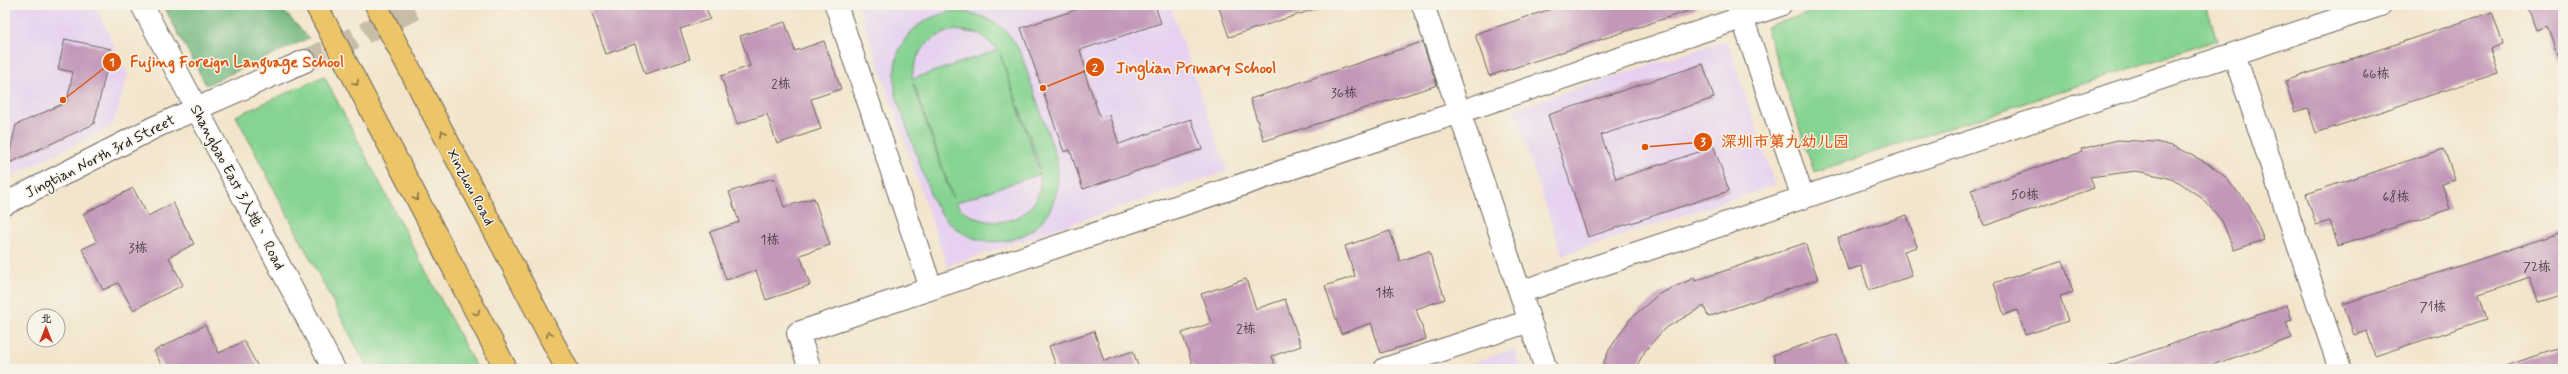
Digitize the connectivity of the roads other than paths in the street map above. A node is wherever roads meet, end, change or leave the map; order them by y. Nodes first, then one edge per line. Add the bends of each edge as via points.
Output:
1 (142, 5) edge
2 (305, 5) edge
3 (316, 5) edge
4 (376, 5) edge
5 (383, 5) edge
6 (836, 5) edge
7 (1423, 5) edge
8 (1780, 5) edge
9 (2380, 5) edge
10 (1740, 11) edge
11 (332, 36) junction
12 (392, 36) junction
13 (2234, 54) junction
14 (305, 61) tunnel mouth
15 (197, 110) junction
16 (1459, 112) junction
17 (1803, 198) junction
18 (5, 204) edge
19 (931, 288) junction
20 (1520, 292) junction
21 (1530, 321) junction
22 (334, 369) edge
23 (506, 369) edge
24 (567, 369) edge
25 (810, 369) edge
26 (1385, 369) edge
27 (1546, 369) edge
28 (2340, 369) edge

1 - 15 street, Shangbao East 3入地、 Road
2 - 11 main road
3 - 11 main road
4 - 12 main road, Xinzhou Road
5 - 12 main road
6 - 19 street
7 - 16 street
8 - 10 street
9 - 13 street
10 - 16 street
10 - 17 street
11 -> 23 main road
24 -> 12 main road, Xinzhou Road
13 - 17 street
13 - 28 street
14 - 15 street, Jingtian North 3rd Street
15 - 18 street, Jingtian North 3rd Street via 156,127
15 - 22 street, Shangbao East 3入地、 Road
16 - 19 street
16 - 20 street
17 - 20 street
19 - 25 street via 798,333
20 - 21 street
21 - 26 street
21 - 27 street

